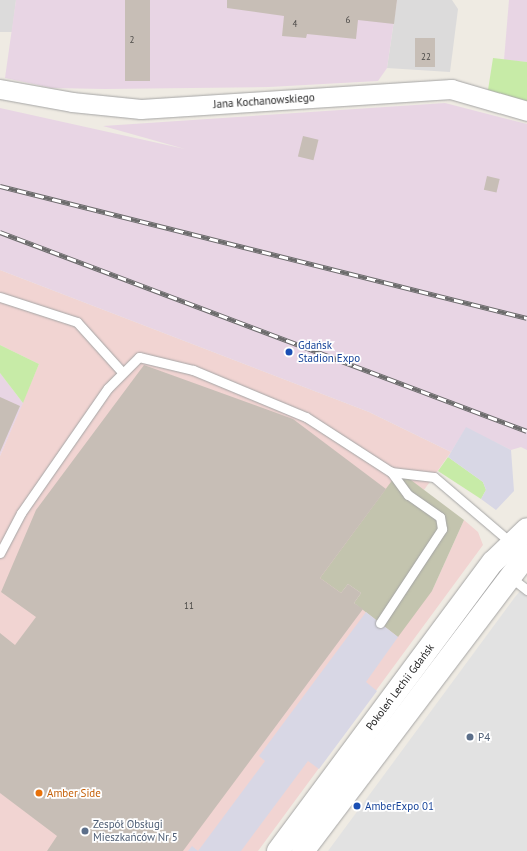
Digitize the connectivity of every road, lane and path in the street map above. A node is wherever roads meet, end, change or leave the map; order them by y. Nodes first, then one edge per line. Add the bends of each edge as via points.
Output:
1 (0, 89) edge
2 (527, 112) edge
3 (0, 297) edge
4 (122, 372) junction
5 (391, 472) junction
6 (527, 529) edge
7 (519, 548) edge
8 (0, 553) edge
9 (501, 569) junction
10 (527, 590) edge
11 (380, 623) dead end
12 (300, 843) edge
13 (278, 851) edge

1 - 2 street, Jana Kochanowskiego via 72,102 141,109 451,89
3 - 4 lane via 77,322
4 - 5 lane via 139,357 193,370 306,417
4 - 8 lane via 21,513
5 - 7 lane via 434,477
5 - 11 lane via 408,496 440,517 442,529
6 - 7 street, Pokoleń Lechii Gdańsk
7 - 9 street, Pokoleń Lechii Gdańsk
9 - 10 lane
9 - 12 street, Pokoleń Lechii Gdańsk
12 - 13 street, Pokoleń Lechii Gdańsk

